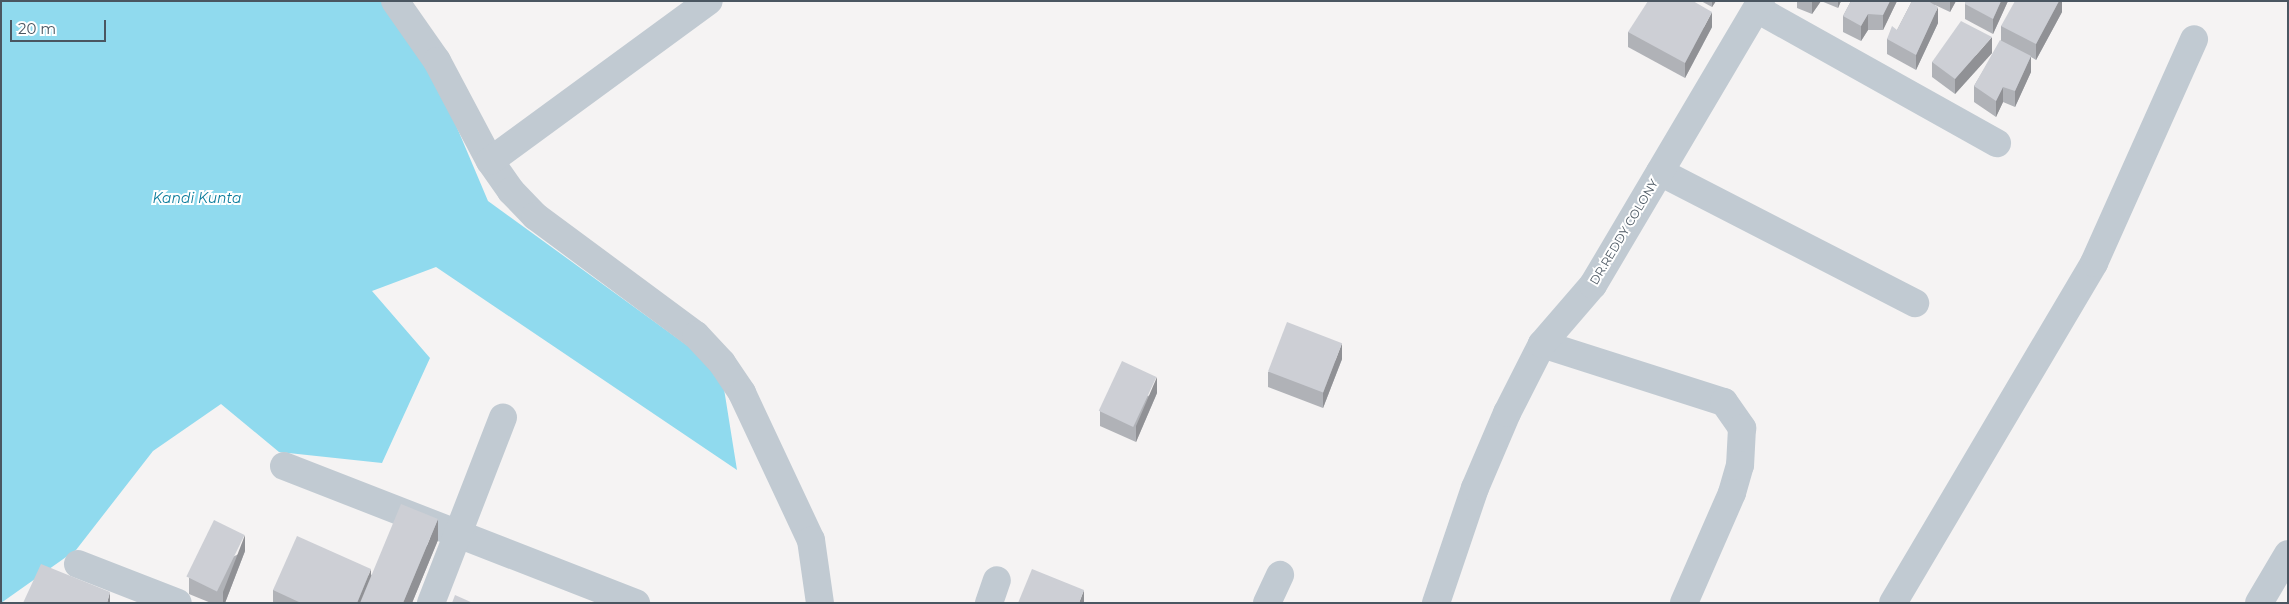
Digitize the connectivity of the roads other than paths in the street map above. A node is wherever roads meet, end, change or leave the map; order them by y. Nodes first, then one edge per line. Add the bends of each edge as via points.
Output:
1 (395, 1) edge
2 (708, 1) edge
3 (1759, 5) edge
4 (2194, 39) dead end
5 (1997, 143) dead end
6 (490, 161) junction
7 (1660, 172) junction
8 (1915, 303) dead end
9 (1542, 344) junction
10 (503, 417) dead end
11 (284, 466) dead end
12 (458, 534) junction
13 (2288, 554) edge
14 (78, 564) dead end
15 (1280, 575) dead end
16 (178, 603) edge
17 (431, 603) edge
18 (636, 603) edge
19 (820, 603) edge
20 (1267, 603) edge
21 (1436, 603) edge
22 (1684, 603) edge
23 (1893, 603) edge
24 (2259, 603) edge

1 - 6 street via 436,61
2 - 6 street
3 - 5 street
3 - 7 street, DR.REDDY COLONY
4 - 23 street via 2094,263
6 - 19 street via 535,216 696,335 722,363 742,393 811,540
7 - 8 street
7 - 9 street, DR.REDDY COLONY via 1592,285
9 - 21 street, DR.REDDY COLONY via 1475,488
9 - 22 street via 1724,402 1742,428 1740,465 1732,494
10 - 12 street
11 - 12 street
12 - 17 street
12 - 18 street
13 - 24 street
14 - 16 street
15 - 20 street

